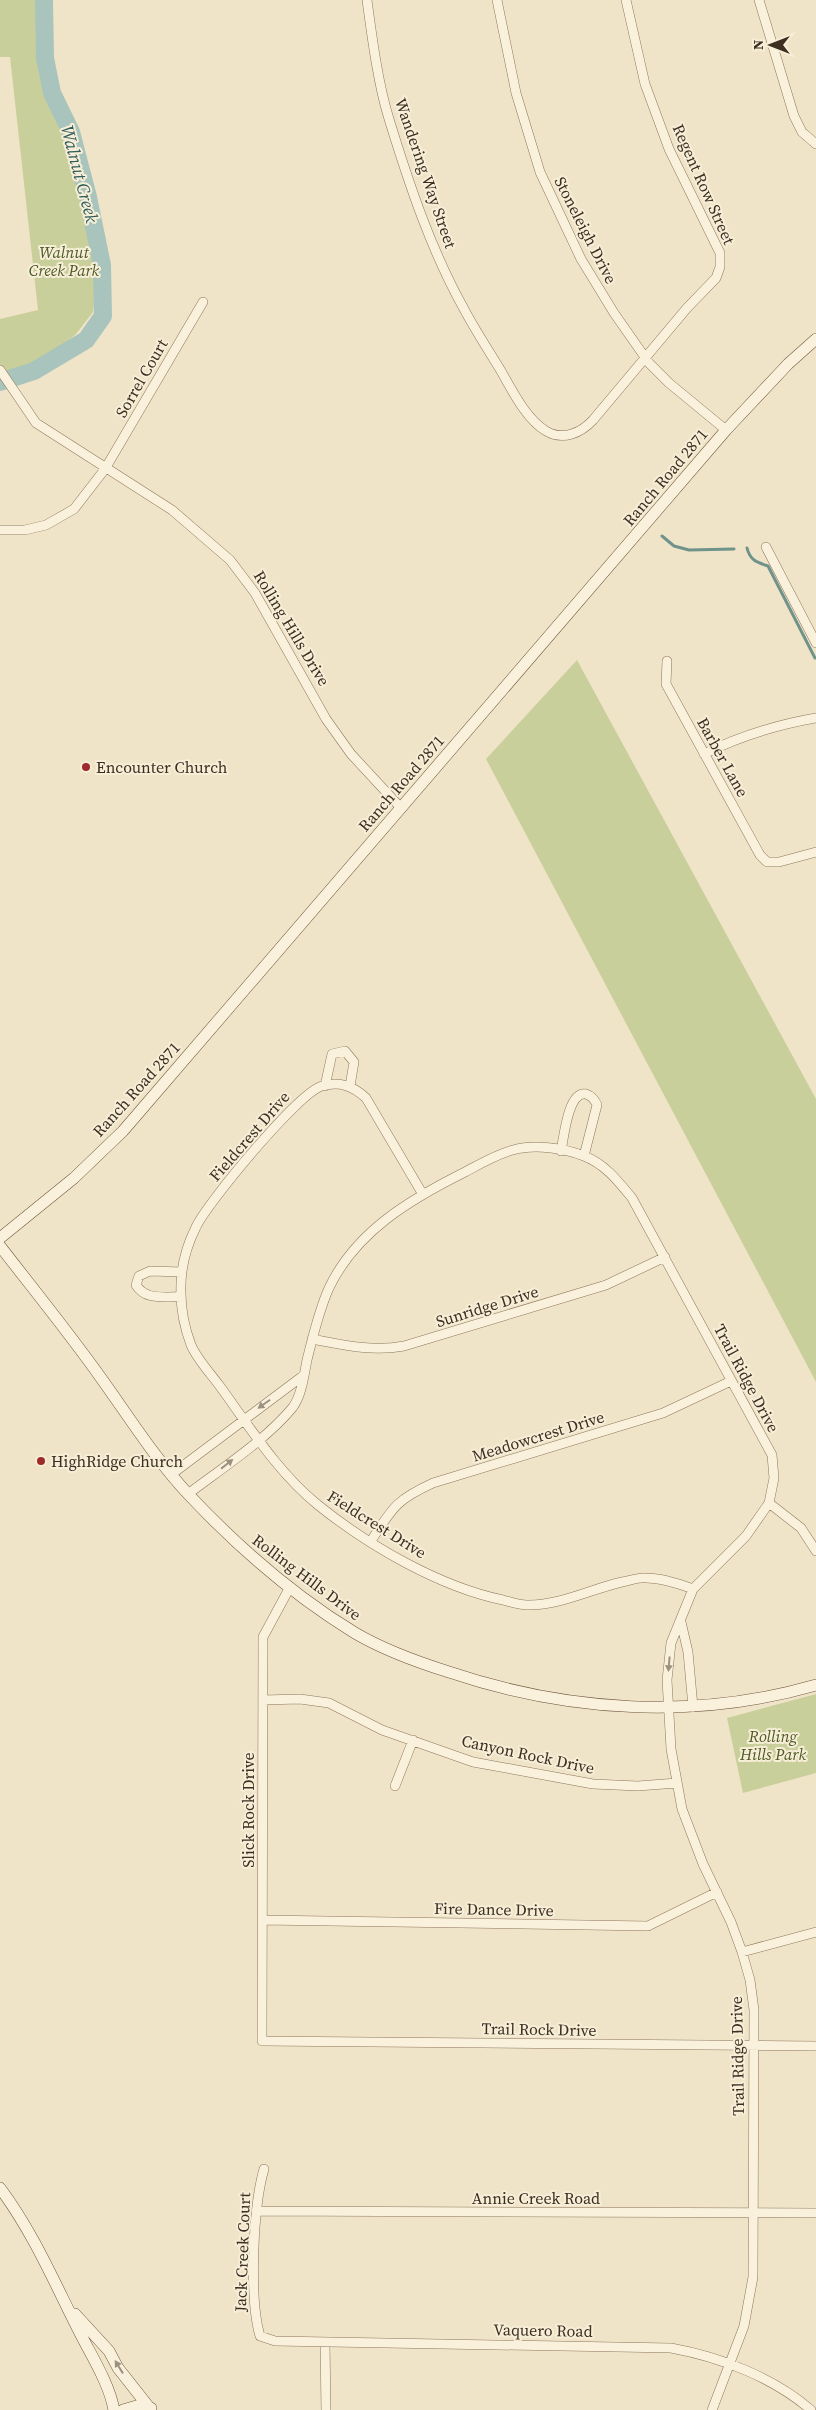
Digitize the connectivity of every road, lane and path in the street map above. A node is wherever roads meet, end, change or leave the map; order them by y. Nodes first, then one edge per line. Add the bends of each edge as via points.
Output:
1 (367, 0) edge
2 (497, 0) edge
3 (626, 0) edge
4 (759, 0) edge
5 (816, 144) edge
6 (203, 302) dead end
7 (816, 339) edge
8 (645, 358) junction
9 (0, 370) edge
10 (726, 430) junction
11 (105, 468) junction
12 (0, 530) edge
13 (766, 547) dead end
14 (816, 643) edge
15 (667, 661) dead end
16 (816, 718) edge
17 (704, 754) junction
18 (401, 808) junction
19 (816, 852) edge
20 (326, 1086) junction
21 (350, 1086) junction
22 (560, 1150) junction
23 (584, 1156) junction
24 (422, 1193) junction
25 (0, 1238) edge
26 (0, 1246) edge
27 (665, 1256) junction
28 (182, 1272) junction
29 (181, 1297) junction
30 (312, 1339) junction
31 (304, 1375) junction
32 (731, 1381) junction
33 (243, 1419) junction
34 (258, 1440) junction
35 (172, 1474) junction
36 (188, 1494) junction
37 (769, 1504) junction
38 (371, 1541) junction
39 (816, 1551) edge
40 (290, 1587) junction
41 (692, 1589) junction
42 (681, 1622) junction
43 (816, 1685) edge
44 (263, 1700) junction
45 (693, 1707) junction
46 (669, 1708) junction
47 (413, 1740) junction
48 (677, 1782) junction
49 (395, 1786) dead end
50 (717, 1892) junction
51 (262, 1920) junction
52 (816, 1932) edge
53 (742, 1952) junction
54 (262, 2041) joint
55 (816, 2046) edge
56 (754, 2047) junction
57 (264, 2169) dead end
58 (0, 2188) edge
59 (256, 2211) junction
60 (816, 2213) edge
61 (754, 2214) junction
62 (64, 2302) junction
63 (260, 2336) joint
64 (325, 2342) junction
65 (730, 2364) junction
66 (151, 2408) edge
67 (114, 2410) edge
68 (123, 2410) edge
69 (326, 2410) edge
70 (712, 2410) edge
71 (811, 2410) edge

1 - 8 street, Wandering Way Street via 388,117 421,216 464,309 513,391 537,424 555,435 569,435 585,429
2 - 8 street, Stoneleigh Drive via 516,93 540,172 581,259
3 - 8 street, Regent Row Street via 645,84 669,149 720,253 716,278
4 - 5 street via 794,116 802,132
6 - 11 street, Sorrel Court
7 - 10 street, Ranch Road 2871
8 - 10 street, Stoneleigh Drive via 669,383
9 - 11 street, Rolling Hills Drive via 36,423
10 - 18 street, Ranch Road 2871
11 - 12 street, Sorrel Court via 74,509 60,519 25,530
11 - 18 street, Rolling Hills Drive via 172,510 230,560 255,593 326,719 351,754
13 - 14 street
15 - 17 street, Barber Lane via 666,684
16 - 17 street via 742,736
17 - 19 street, Barber Lane via 760,856 767,862 779,862
18 - 25 street, Ranch Road 2871 via 123,1130 74,1178
20 - 21 street, Fieldcrest Drive
20 - 21 street via 332,1054 345,1051 354,1062
20 - 28 street, Fieldcrest Drive via 304,1097 212,1201 185,1253
21 - 24 street via 375,1110
22 - 23 street, Trail Ridge Drive
22 - 23 street via 571,1103 576,1096 584,1094 593,1097 596,1105
22 - 24 street, Trail Ridge Drive via 513,1150
23 - 27 street, Trail Ridge Drive via 606,1169 632,1198
24 - 30 street, Trail Ridge Drive via 389,1216 348,1258 329,1288
26 - 35 street, Rolling Hills Drive
27 - 30 street, Sunridge Drive via 606,1285 404,1346 375,1349
27 - 32 street, Trail Ridge Drive
28 - 29 street, Fieldcrest Drive
28 - 29 street via 150,1271 139,1276 136,1285 147,1296
29 - 33 street, Fieldcrest Drive via 192,1347
30 - 31 street, Trail Ridge Drive
31 -> 33 street
31 - 34 street, Trail Ridge Drive via 293,1406
32 - 37 street, Trail Ridge Drive via 772,1455 774,1478
32 - 38 street, Meadowcrest Drive via 663,1414 434,1483 408,1495 393,1507
33 - 34 street, Fieldcrest Drive
33 - 35 street
36 -> 34 street, Trail Ridge Drive
34 - 38 street, Fieldcrest Drive via 317,1505
35 - 36 street, Rolling Hills Drive
36 - 40 street, Rolling Hills Drive via 233,1540
37 - 39 street via 801,1528
37 - 41 street, Trail Ridge Drive via 757,1524
38 - 41 street, Fieldcrest Drive via 412,1566 482,1596 527,1605 568,1599 597,1588 644,1577 673,1581
40 - 44 street, Slick Rock Drive via 263,1637
40 - 46 street, Rolling Hills Drive via 357,1634 464,1678 562,1700
41 - 42 street, Trail Ridge Drive
42 - 45 street via 688,1652
42 -> 46 street, Trail Ridge Drive via 670,1643
43 - 45 street, Rolling Hills Drive via 758,1699
44 - 47 street, Canyon Rock Drive via 300,1699 329,1703 382,1730
44 - 51 street, Slick Rock Drive
45 - 46 street, Rolling Hills Drive
46 - 48 street, Trail Ridge Drive
47 - 48 street, Canyon Rock Drive via 473,1762 593,1784 638,1786
47 - 49 street
48 - 50 street, Trail Ridge Drive via 692,1838
50 - 51 street, Fire Dance Drive via 648,1926
50 - 53 street, Trail Ridge Drive
51 - 54 street, Slick Rock Drive
52 - 53 street
53 - 56 street, Trail Ridge Drive via 754,2010
54 - 56 street, Trail Rock Drive
55 - 56 street, Trail Rock Drive
56 - 61 street, Trail Ridge Drive
57 - 59 street, Jack Creek Court
58 - 62 street via 14,2207
59 - 61 street, Annie Creek Road
59 - 63 street, Jack Creek Court via 255,2318
60 - 61 street, Annie Creek Road
61 - 65 street, Trail Ridge Drive via 753,2276 744,2326
66 -> 62 street via 118,2368 109,2351
62 - 67 street via 108,2387
63 - 64 street, Vaquero Road via 275,2341
64 - 65 street, Vaquero Road via 671,2348
64 - 69 street
65 - 70 street, Trail Ridge Drive
65 - 71 street, Vaquero Road via 780,2388
66 - 68 street via 132,2406

